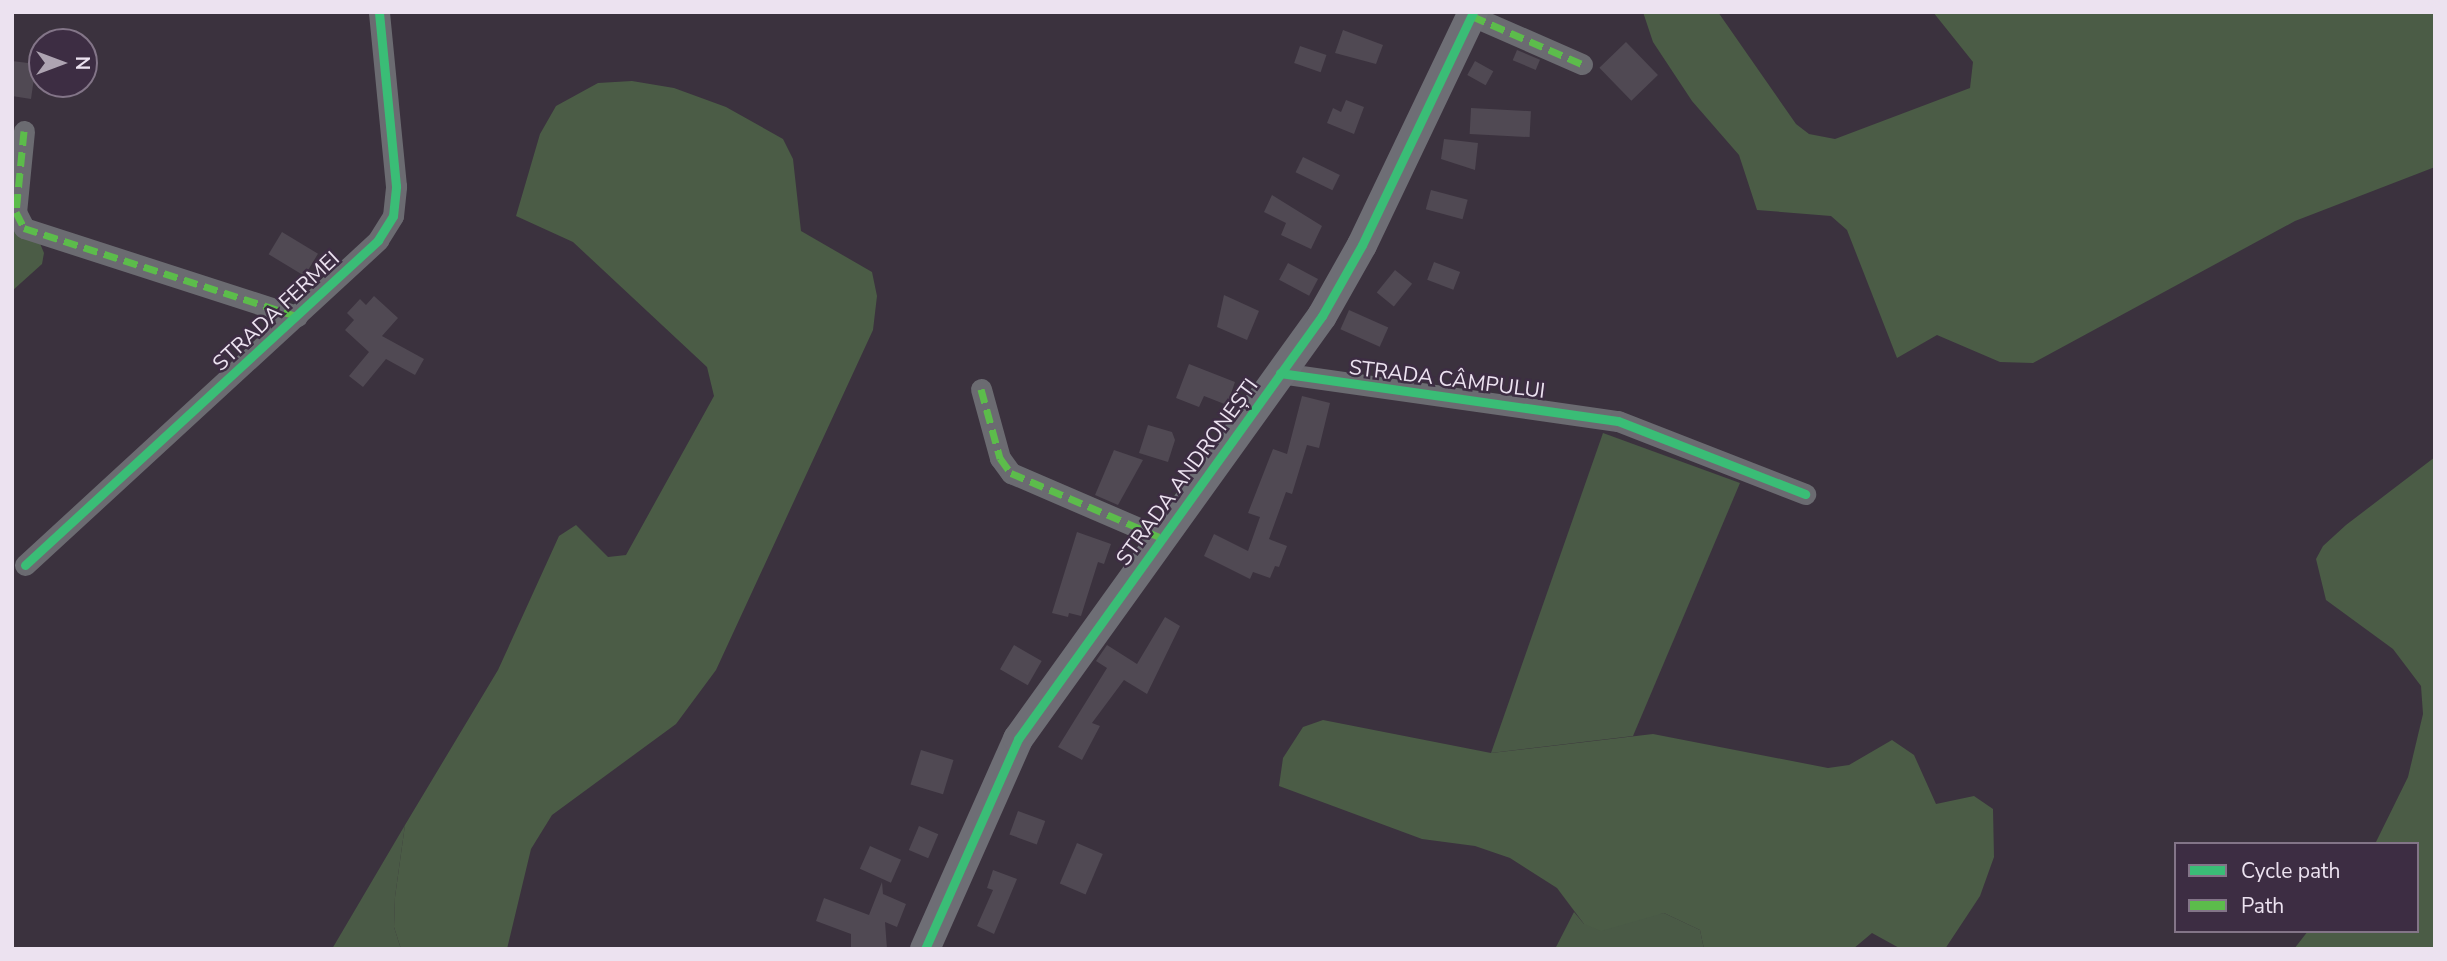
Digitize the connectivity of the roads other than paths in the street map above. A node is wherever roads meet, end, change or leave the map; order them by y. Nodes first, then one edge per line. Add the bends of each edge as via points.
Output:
1 (379, 12) edge
2 (1472, 14) edge
3 (1582, 64) dead end
4 (24, 131) dead end
5 (297, 316) junction
6 (1280, 373) junction
7 (981, 389) dead end
8 (1805, 494) dead end
9 (1163, 538) junction
10 (25, 565) dead end
11 (925, 949) edge

1 - 5 street, STRADA FERMEI via 397,186 393,216 379,240
2 - 3 street
2 - 6 street, STRADA ANDRONEȘTI via 1362,245 1322,316
4 - 5 street via 16,212 24,228
5 - 10 street, STRADA FERMEI
6 - 8 street, STRADA CÂMPULUI via 1618,421
6 - 9 street, STRADA ANDRONEȘTI
7 - 9 street via 1000,458 1011,473
9 - 11 street, STRADA ANDRONEȘTI via 1018,739

